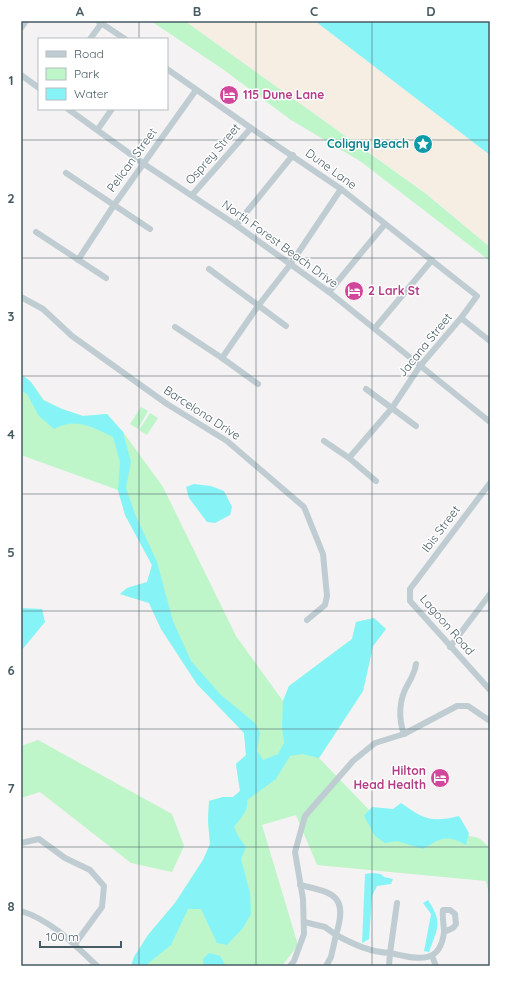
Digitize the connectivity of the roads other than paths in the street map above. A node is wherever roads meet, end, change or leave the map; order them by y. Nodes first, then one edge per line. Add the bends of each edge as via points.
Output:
1 (26, 21) edge
2 (100, 22) edge
3 (21, 28) edge
4 (91, 38) edge
5 (123, 38) edge
6 (168, 70) edge
7 (21, 75) edge
8 (38, 87) edge
9 (196, 90) junction
10 (70, 110) edge
11 (111, 110) edge
12 (251, 128) junction
13 (98, 129) junction
14 (293, 155) junction
15 (144, 164) junction
16 (66, 173) dead end
17 (341, 189) junction
18 (192, 195) junction
19 (114, 204) junction
20 (385, 224) junction
21 (236, 225) junction
22 (150, 229) dead end
23 (36, 232) dead end
24 (78, 260) junction
25 (432, 260) junction
26 (290, 265) junction
27 (209, 269) dead end
28 (106, 278) dead end
29 (329, 292) junction
30 (476, 296) joint
31 (21, 297) edge
32 (258, 306) junction
33 (461, 318) junction
34 (286, 326) dead end
35 (175, 327) dead end
36 (375, 328) junction
37 (490, 341) edge
38 (222, 358) junction
39 (420, 366) junction
40 (258, 384) dead end
41 (366, 389) dead end
42 (392, 408) junction
43 (490, 422) edge
44 (416, 426) dead end
45 (324, 441) dead end
46 (349, 458) junction
47 (376, 481) dead end
48 (490, 483) edge
49 (410, 589) joint
50 (490, 594) edge
51 (307, 620) dead end
52 (450, 647) junction
53 (416, 664) dead end
54 (490, 690) edge
55 (490, 721) edge
56 (404, 734) junction
57 (21, 843) edge
58 (300, 885) junction
59 (397, 903) dead end
60 (21, 911) edge
61 (304, 922) junction
62 (444, 932) dead end
63 (336, 935) junction
64 (75, 944) junction
65 (390, 953) junction
66 (432, 956) junction
67 (97, 966) edge
68 (290, 966) edge
69 (326, 966) edge
70 (389, 966) edge
71 (436, 966) edge

1 - 3 street
2 - 4 street
2 - 5 street
6 - 9 street, Dune Lane
7 - 8 street
9 - 12 street, Dune Lane
9 - 15 street, Pelican Street
10 - 13 street, North Forest Beach Drive
11 - 13 street
12 - 14 street, Dune Lane
12 - 18 street, Osprey Street
13 - 15 street, North Forest Beach Drive
14 - 17 street, Dune Lane
14 - 21 street
15 - 18 street, North Forest Beach Drive
15 - 19 street, Pelican Street
16 - 19 street, Pelican Street
17 - 20 street, Dune Lane
17 - 26 street
18 - 21 street, North Forest Beach Drive
19 - 22 street, Pelican Street
19 - 24 street, Pelican Street
20 - 25 street, Dune Lane
20 - 29 street
21 - 26 street, North Forest Beach Drive
23 - 24 street
24 - 28 street
25 - 30 street, Dune Lane
25 - 36 street
26 - 29 street, North Forest Beach Drive
26 - 32 street
27 - 32 street
29 - 36 street, North Forest Beach Drive
30 - 33 street, Jacana Street
31 - 51 street, Barcelona Drive via 43,309 72,336 167,404 227,441 304,507 323,554 327,596 325,605
32 - 34 street
32 - 38 street
33 - 37 street
33 - 39 street, Jacana Street
35 - 38 street
36 - 39 street, North Forest Beach Drive
38 - 40 street
39 - 42 street, Jacana Street
39 - 43 street, North Forest Beach Drive
41 - 42 street
42 - 44 street
42 - 46 street, Jacana Street
45 - 46 street
46 - 47 street
48 - 49 street, Ibis Street
49 - 52 street, Lagoon Road via 410,601
50 - 52 street
52 - 54 street, Lagoon Road
53 - 56 street via 415,672 401,702 400,723
55 - 56 street via 468,706 457,706
56 - 58 street via 375,743 352,761 305,816 295,852
57 - 64 street via 39,839 65,858 90,870 104,886 102,907
58 - 61 street
58 - 63 street via 321,890 334,896 339,902 340,922
59 - 65 street
60 - 64 street via 32,914
61 - 63 street via 325,927
61 - 68 street via 304,934
62 - 66 street via 436,954
63 - 65 street via 356,946 374,952
63 - 69 street
64 - 67 street
65 - 66 street via 414,958
65 - 70 street
66 - 71 street

